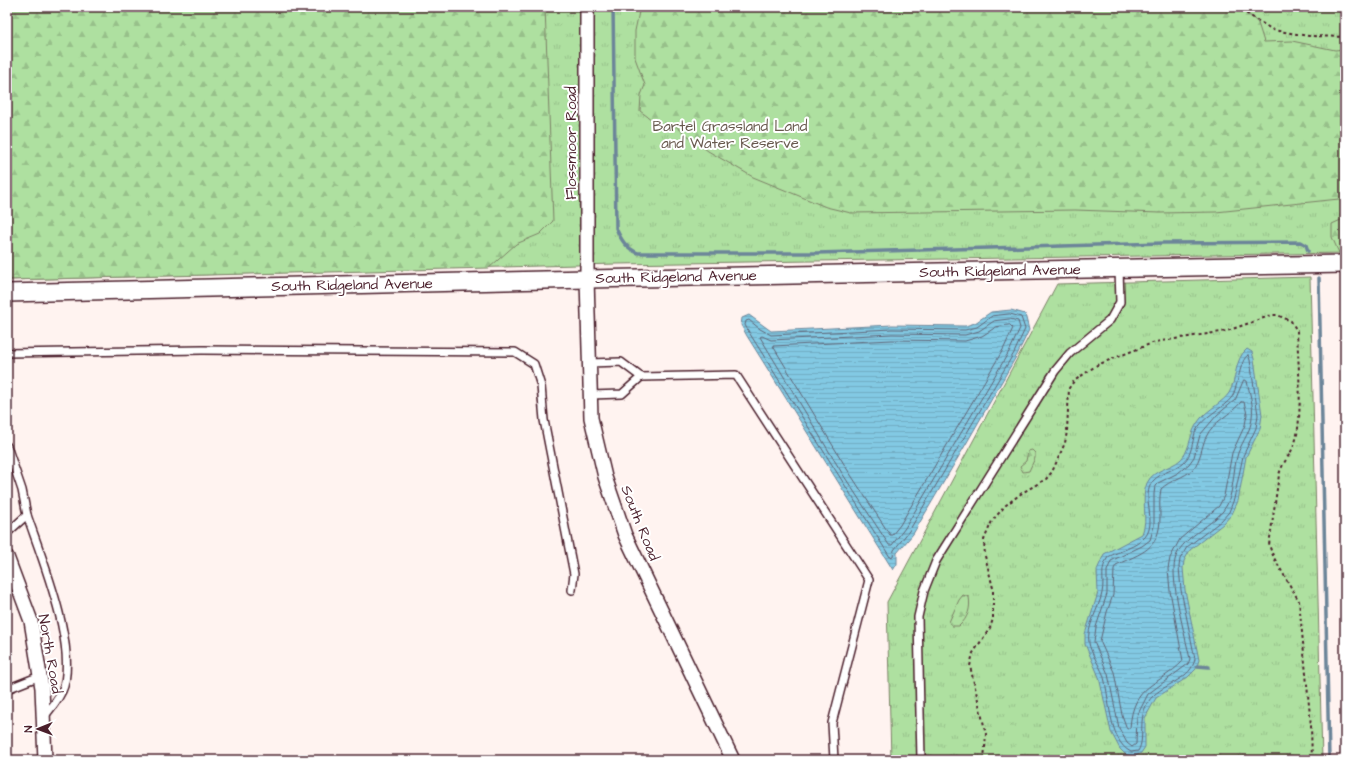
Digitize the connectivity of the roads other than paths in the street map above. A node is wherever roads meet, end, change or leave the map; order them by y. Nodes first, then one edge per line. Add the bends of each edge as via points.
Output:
1 (587, 7) edge
2 (1345, 264) edge
3 (1119, 269) junction
4 (587, 279) junction
5 (7, 293) edge
6 (7, 353) edge
7 (589, 363) junction
8 (641, 377) junction
9 (590, 395) junction
10 (7, 446) edge
11 (27, 515) junction
12 (7, 533) edge
13 (7, 557) edge
14 (572, 590) dead end
15 (40, 676) junction
16 (7, 689) edge
17 (44, 717) junction
18 (45, 760) edge
19 (733, 760) edge
20 (834, 760) edge
21 (921, 760) edge

1 - 4 street, Flossmoor Road
2 - 3 street, South Ridgeland Avenue
3 - 4 street, South Ridgeland Avenue
3 - 21 lane via 1120,302 1110,320 1070,353 1055,371 936,561 924,591 918,617
4 - 5 street, South Ridgeland Avenue
4 - 7 street, South Road
6 - 14 lane via 202,350 515,352 534,364 541,386 544,420 574,574
7 - 8 lane via 621,362
7 - 9 street, South Road
8 - 9 lane via 622,394
8 - 20 lane via 736,375 869,580 832,723
9 - 19 street, South Road via 592,418 605,477 625,535
10 - 11 lane via 22,490
11 - 12 lane
11 - 17 lane via 59,610 66,649 64,686
13 - 15 street, North Road via 31,621
15 - 16 lane
15 - 17 street, North Road
17 - 18 street, North Road

